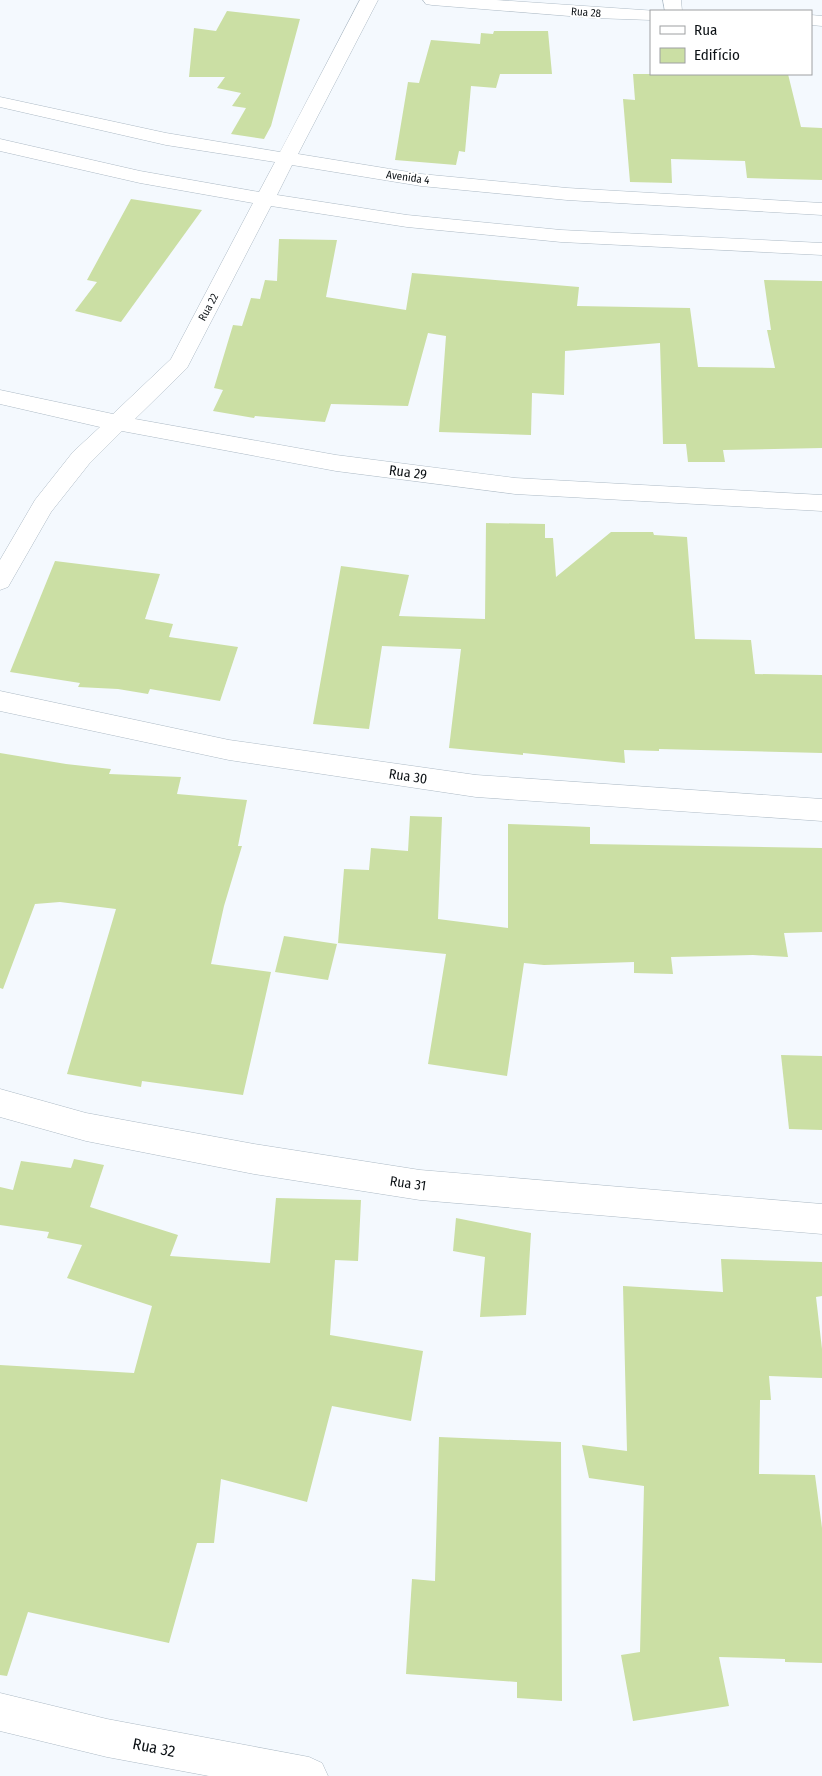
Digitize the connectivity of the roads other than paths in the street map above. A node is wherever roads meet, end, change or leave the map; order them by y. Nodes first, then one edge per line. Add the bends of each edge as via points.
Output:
1 (369, 0) edge
2 (432, 0) edge
3 (650, 15) edge
4 (0, 102) edge
5 (0, 146) edge
6 (285, 160) junction
7 (264, 199) junction
8 (822, 209) edge
9 (822, 249) edge
10 (0, 397) edge
11 (118, 423) junction
12 (822, 503) edge
13 (0, 581) edge
14 (0, 701) edge
15 (822, 810) edge
16 (0, 1103) edge
17 (822, 1219) edge
18 (0, 1712) edge
19 (309, 1776) edge

1 - 6 street, Rua 22
2 - 3 street, Rua 28
4 - 6 street, Avenida 4 via 166,139
5 - 7 street via 140,177
6 - 7 street, Rua 22
6 - 8 street, Avenida 4 via 421,180 567,194
7 - 9 street via 407,221 561,236
7 - 11 street, Rua 22 via 179,363
10 - 11 street, Rua 29
11 - 12 street, Rua 29 via 336,463 515,486
11 - 13 street, Rua 22 via 81,458 43,506
14 - 15 street, Rua 30 via 229,750 476,786
16 - 17 street, Rua 31 via 86,1127 254,1159 420,1185
18 - 19 street, Rua 32 via 107,1738

